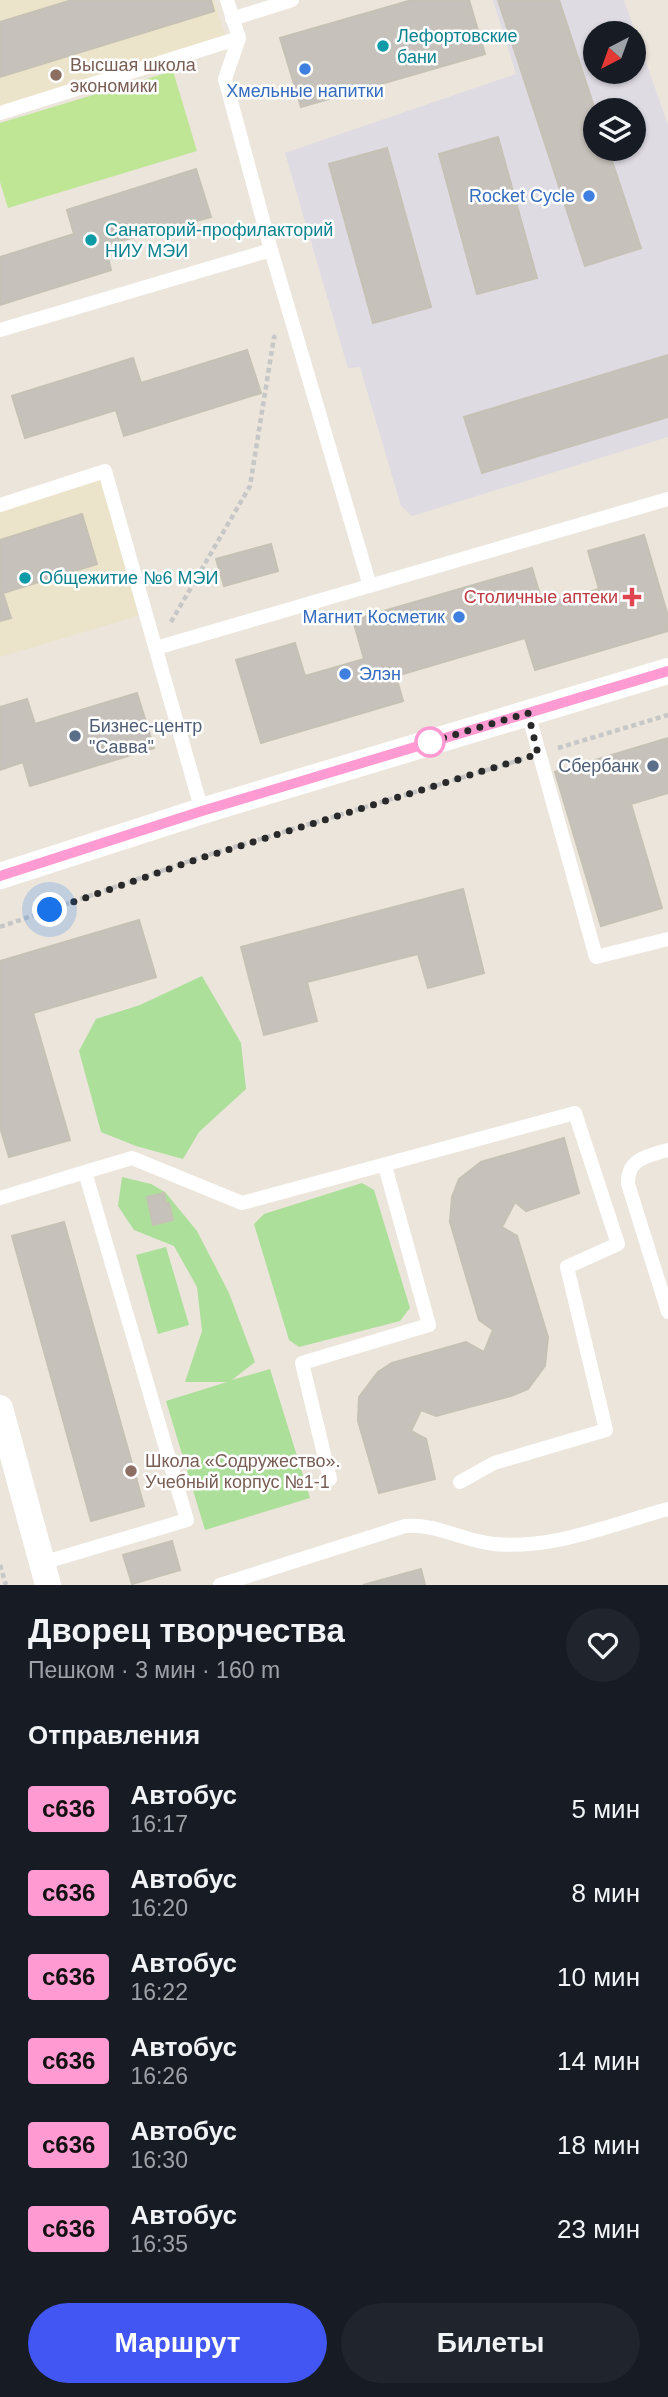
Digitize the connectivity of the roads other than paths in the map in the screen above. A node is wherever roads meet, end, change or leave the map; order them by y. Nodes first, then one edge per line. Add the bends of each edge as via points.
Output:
1 (227, 0) edge
2 (292, 0) edge
3 (233, 19) junction
4 (239, 38) junction
5 (0, 113) edge
6 (271, 250) junction
7 (0, 330) edge
8 (668, 499) edge
9 (0, 505) edge
10 (370, 586) junction
11 (156, 648) junction
12 (668, 671) edge
13 (528, 713) junction
14 (202, 811) junction
15 (0, 876) edge
16 (668, 939) edge
17 (668, 1150) edge
18 (385, 1166) junction
19 (85, 1172) junction
20 (0, 1198) edge
21 (668, 1312) edge
22 (0, 1408) edge
23 (330, 1479) dead end
24 (460, 1482) dead end
25 (668, 1509) edge
26 (45, 1574) edge
27 (220, 1585) edge

1 - 3 lane
2 - 3 lane
3 - 4 lane
4 - 5 lane
4 - 6 lane via 225,79
6 - 7 lane
6 - 10 lane
8 - 10 lane
9 - 11 lane via 105,471
10 - 11 lane
11 - 14 lane
12 - 13 street
13 - 14 street
13 - 16 lane via 596,957
14 - 15 street
17 - 21 lane via 635,1163 628,1184
18 - 19 lane via 242,1203 132,1158
18 - 23 lane via 429,1325 302,1363
18 - 24 lane via 575,1113 618,1244 567,1267 606,1430 494,1463
19 - 20 lane
19 - 26 lane via 187,1520
22 - 26 street
25 - 27 lane via 525,1546 491,1544 423,1524 405,1526

